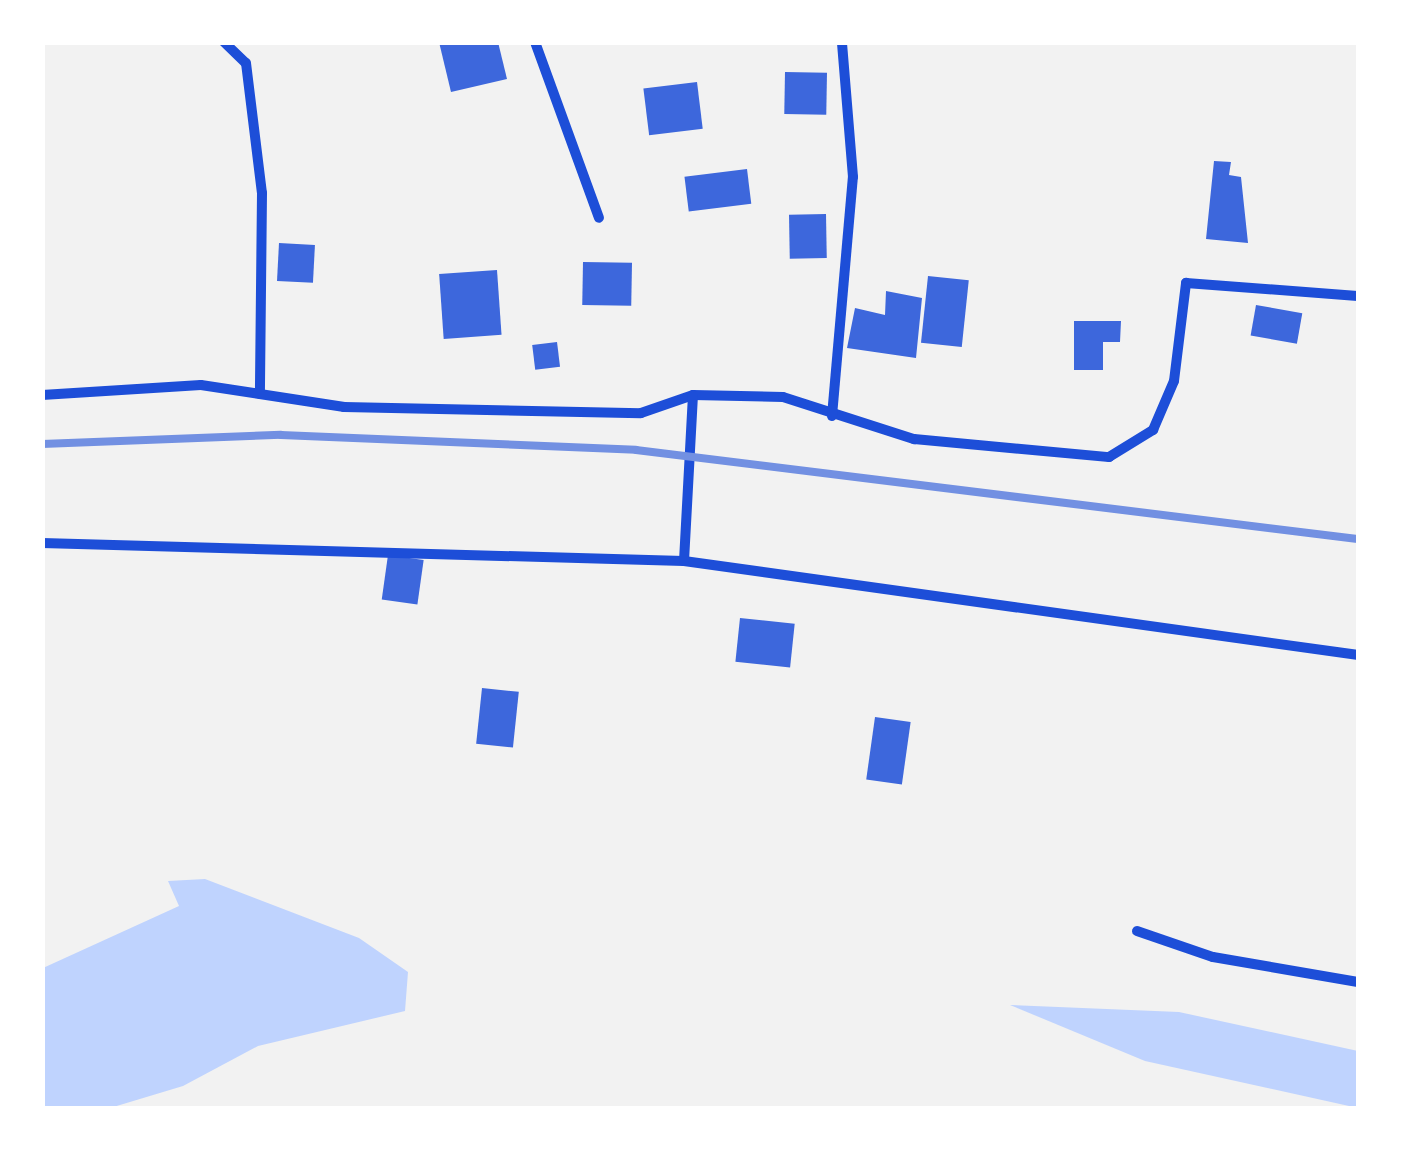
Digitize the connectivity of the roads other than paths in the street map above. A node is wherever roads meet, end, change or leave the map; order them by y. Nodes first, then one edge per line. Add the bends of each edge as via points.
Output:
1 (224, 42) edge
2 (534, 42) edge
3 (842, 42) edge
4 (600, 218) dead end
5 (1358, 296) edge
6 (260, 394) junction
7 (42, 395) edge
8 (693, 396) junction
9 (832, 416) junction
10 (42, 542) edge
11 (684, 562) junction
12 (1358, 656) edge
13 (1138, 931) dead end
14 (1358, 982) edge

1 - 6 street via 246,62 262,192
2 - 4 street
3 - 9 street via 852,177
5 - 9 street via 1186,283 1174,381 1160,414 1152,430 1108,457 914,439
6 - 7 street via 201,386
6 - 8 street via 344,407 641,413
8 - 9 street via 784,397
8 - 11 street
10 - 11 street
11 - 12 street
13 - 14 street via 1214,957

